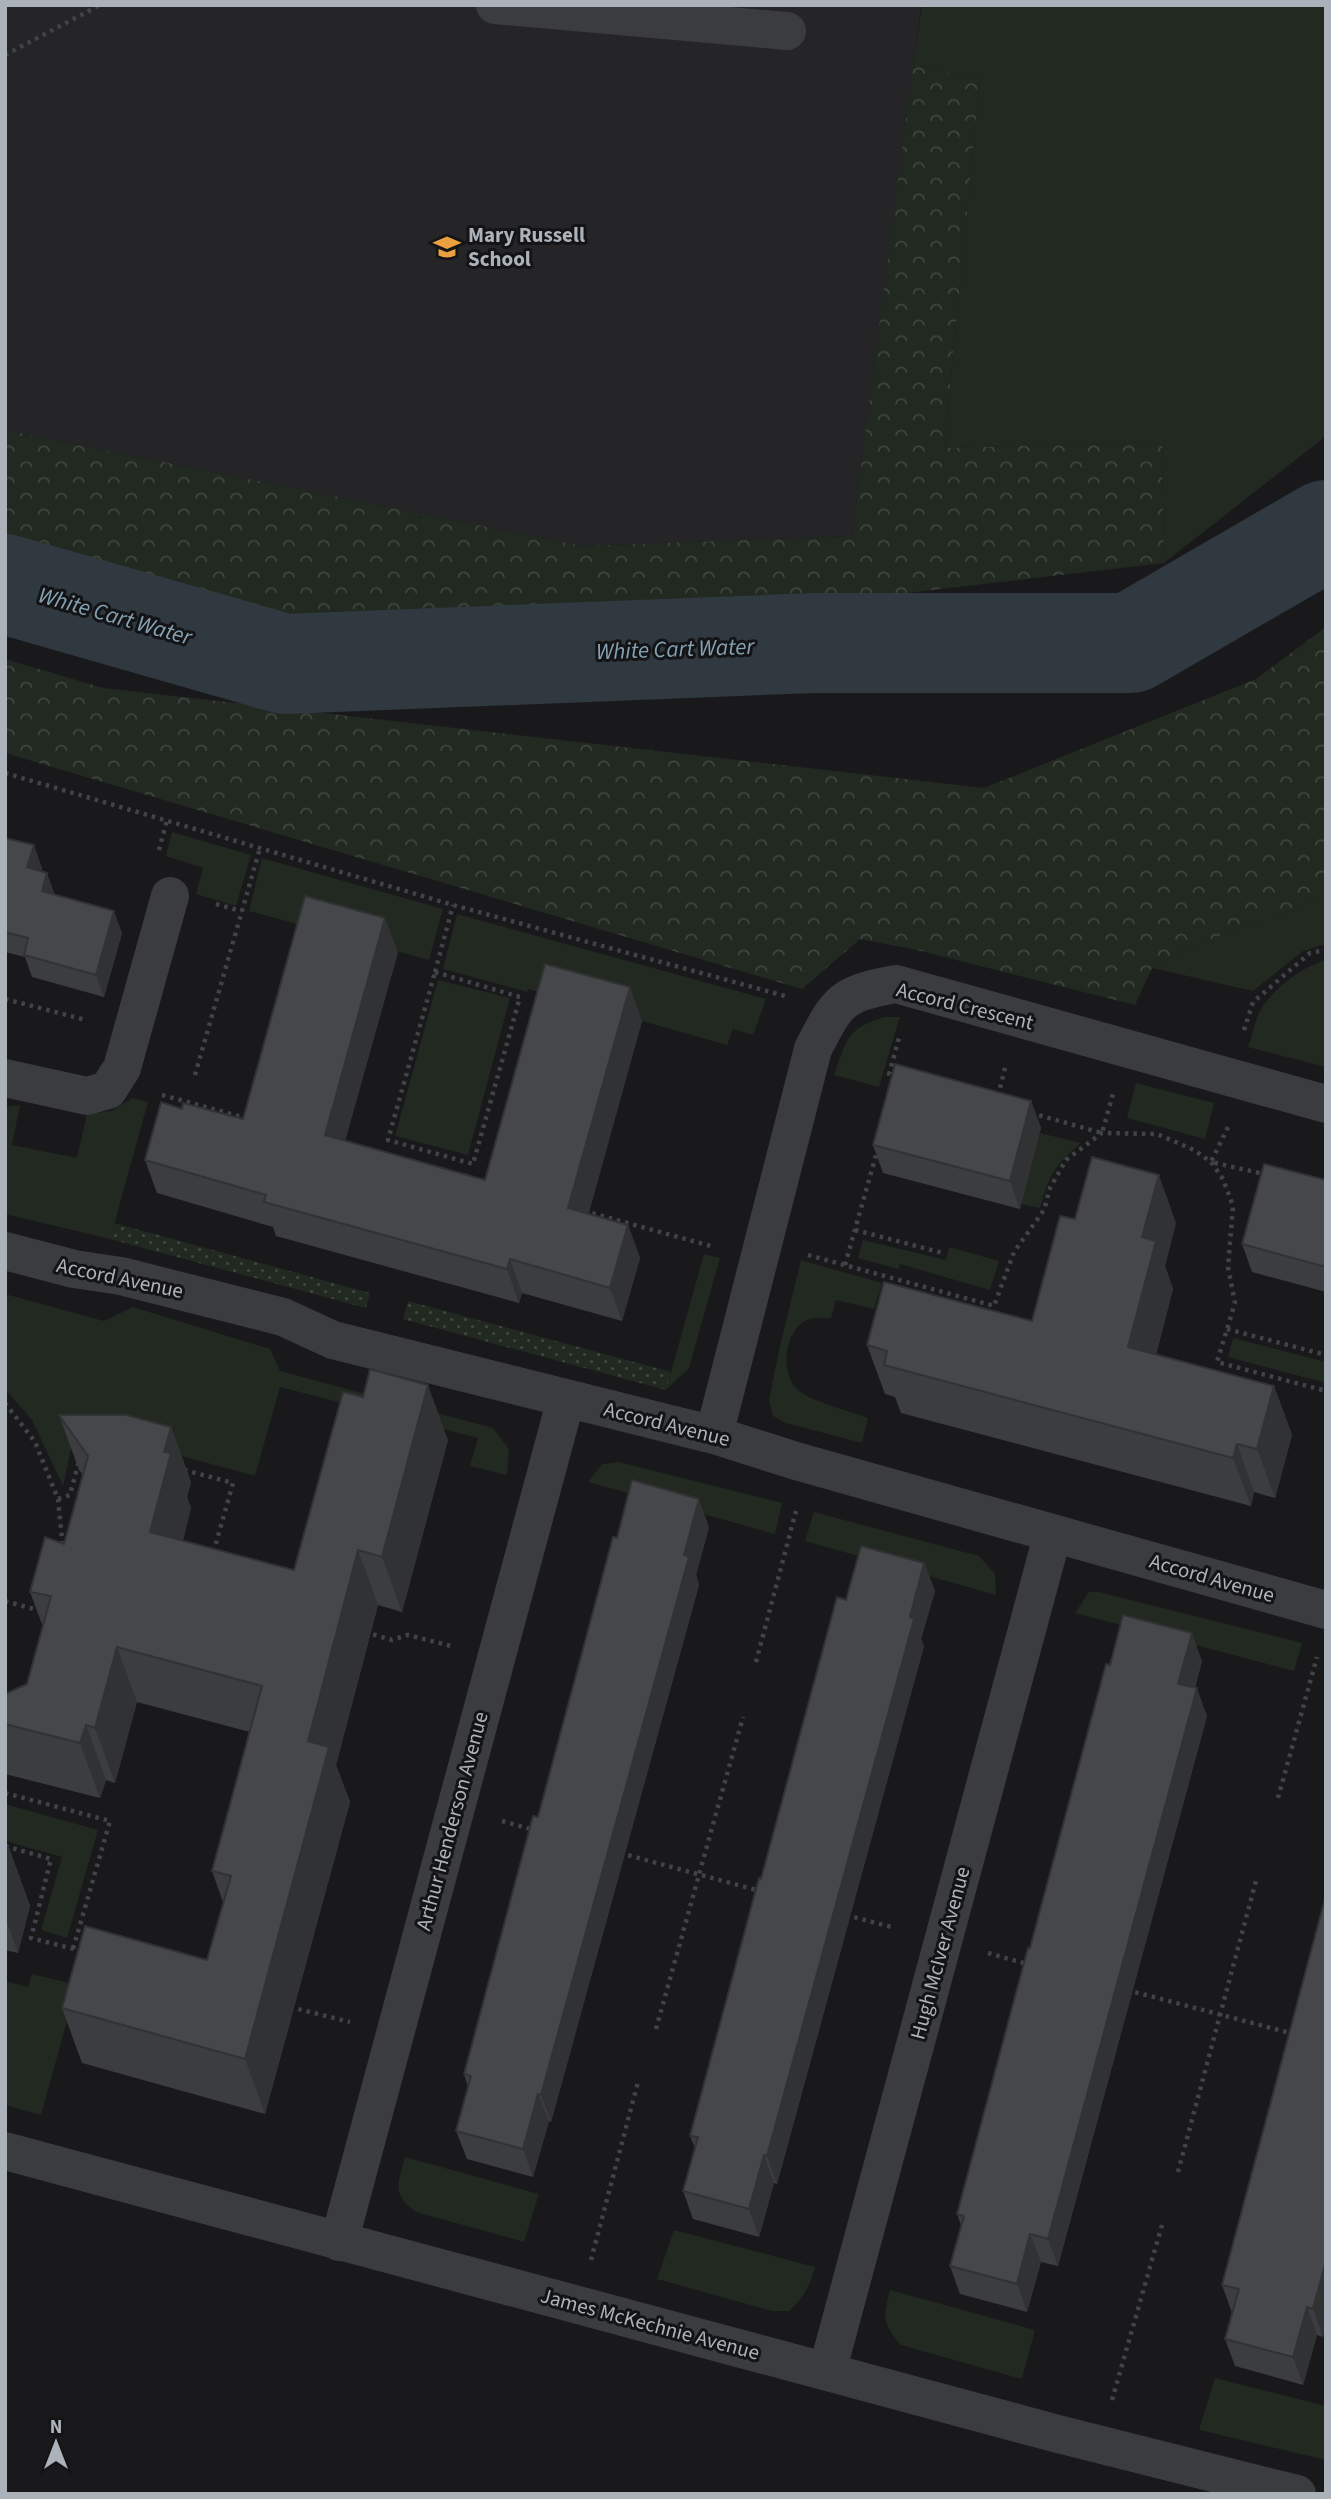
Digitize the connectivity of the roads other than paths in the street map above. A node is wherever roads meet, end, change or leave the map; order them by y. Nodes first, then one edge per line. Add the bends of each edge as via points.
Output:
1 (495, 5) edge
2 (787, 31) dead end
3 (170, 896) dead end
4 (5, 1078) edge
5 (1326, 1104) edge
6 (5, 1251) edge
7 (566, 1399) junction
8 (714, 1435) junction
9 (1053, 1533) junction
10 (1326, 1610) edge
11 (5, 2151) edge
12 (339, 2242) junction
13 (827, 2372) junction
14 (1297, 2494) edge

1 - 2 street
3 - 4 street via 122,1068 108,1090 87,1096
5 - 8 street, Accord Crescent via 913,989 896,985 860,991 833,1010 813,1049
6 - 7 street, Accord Avenue via 283,1317 333,1340
7 - 8 street, Accord Avenue
7 - 12 street, Arthur Henderson Avenue
8 - 9 street, Accord Avenue
9 - 10 street, Accord Avenue
9 - 13 street, Hugh McIver Avenue
11 - 12 street, James McKechnie Avenue
12 - 13 street, James McKechnie Avenue
13 - 14 street, James McKechnie Avenue

